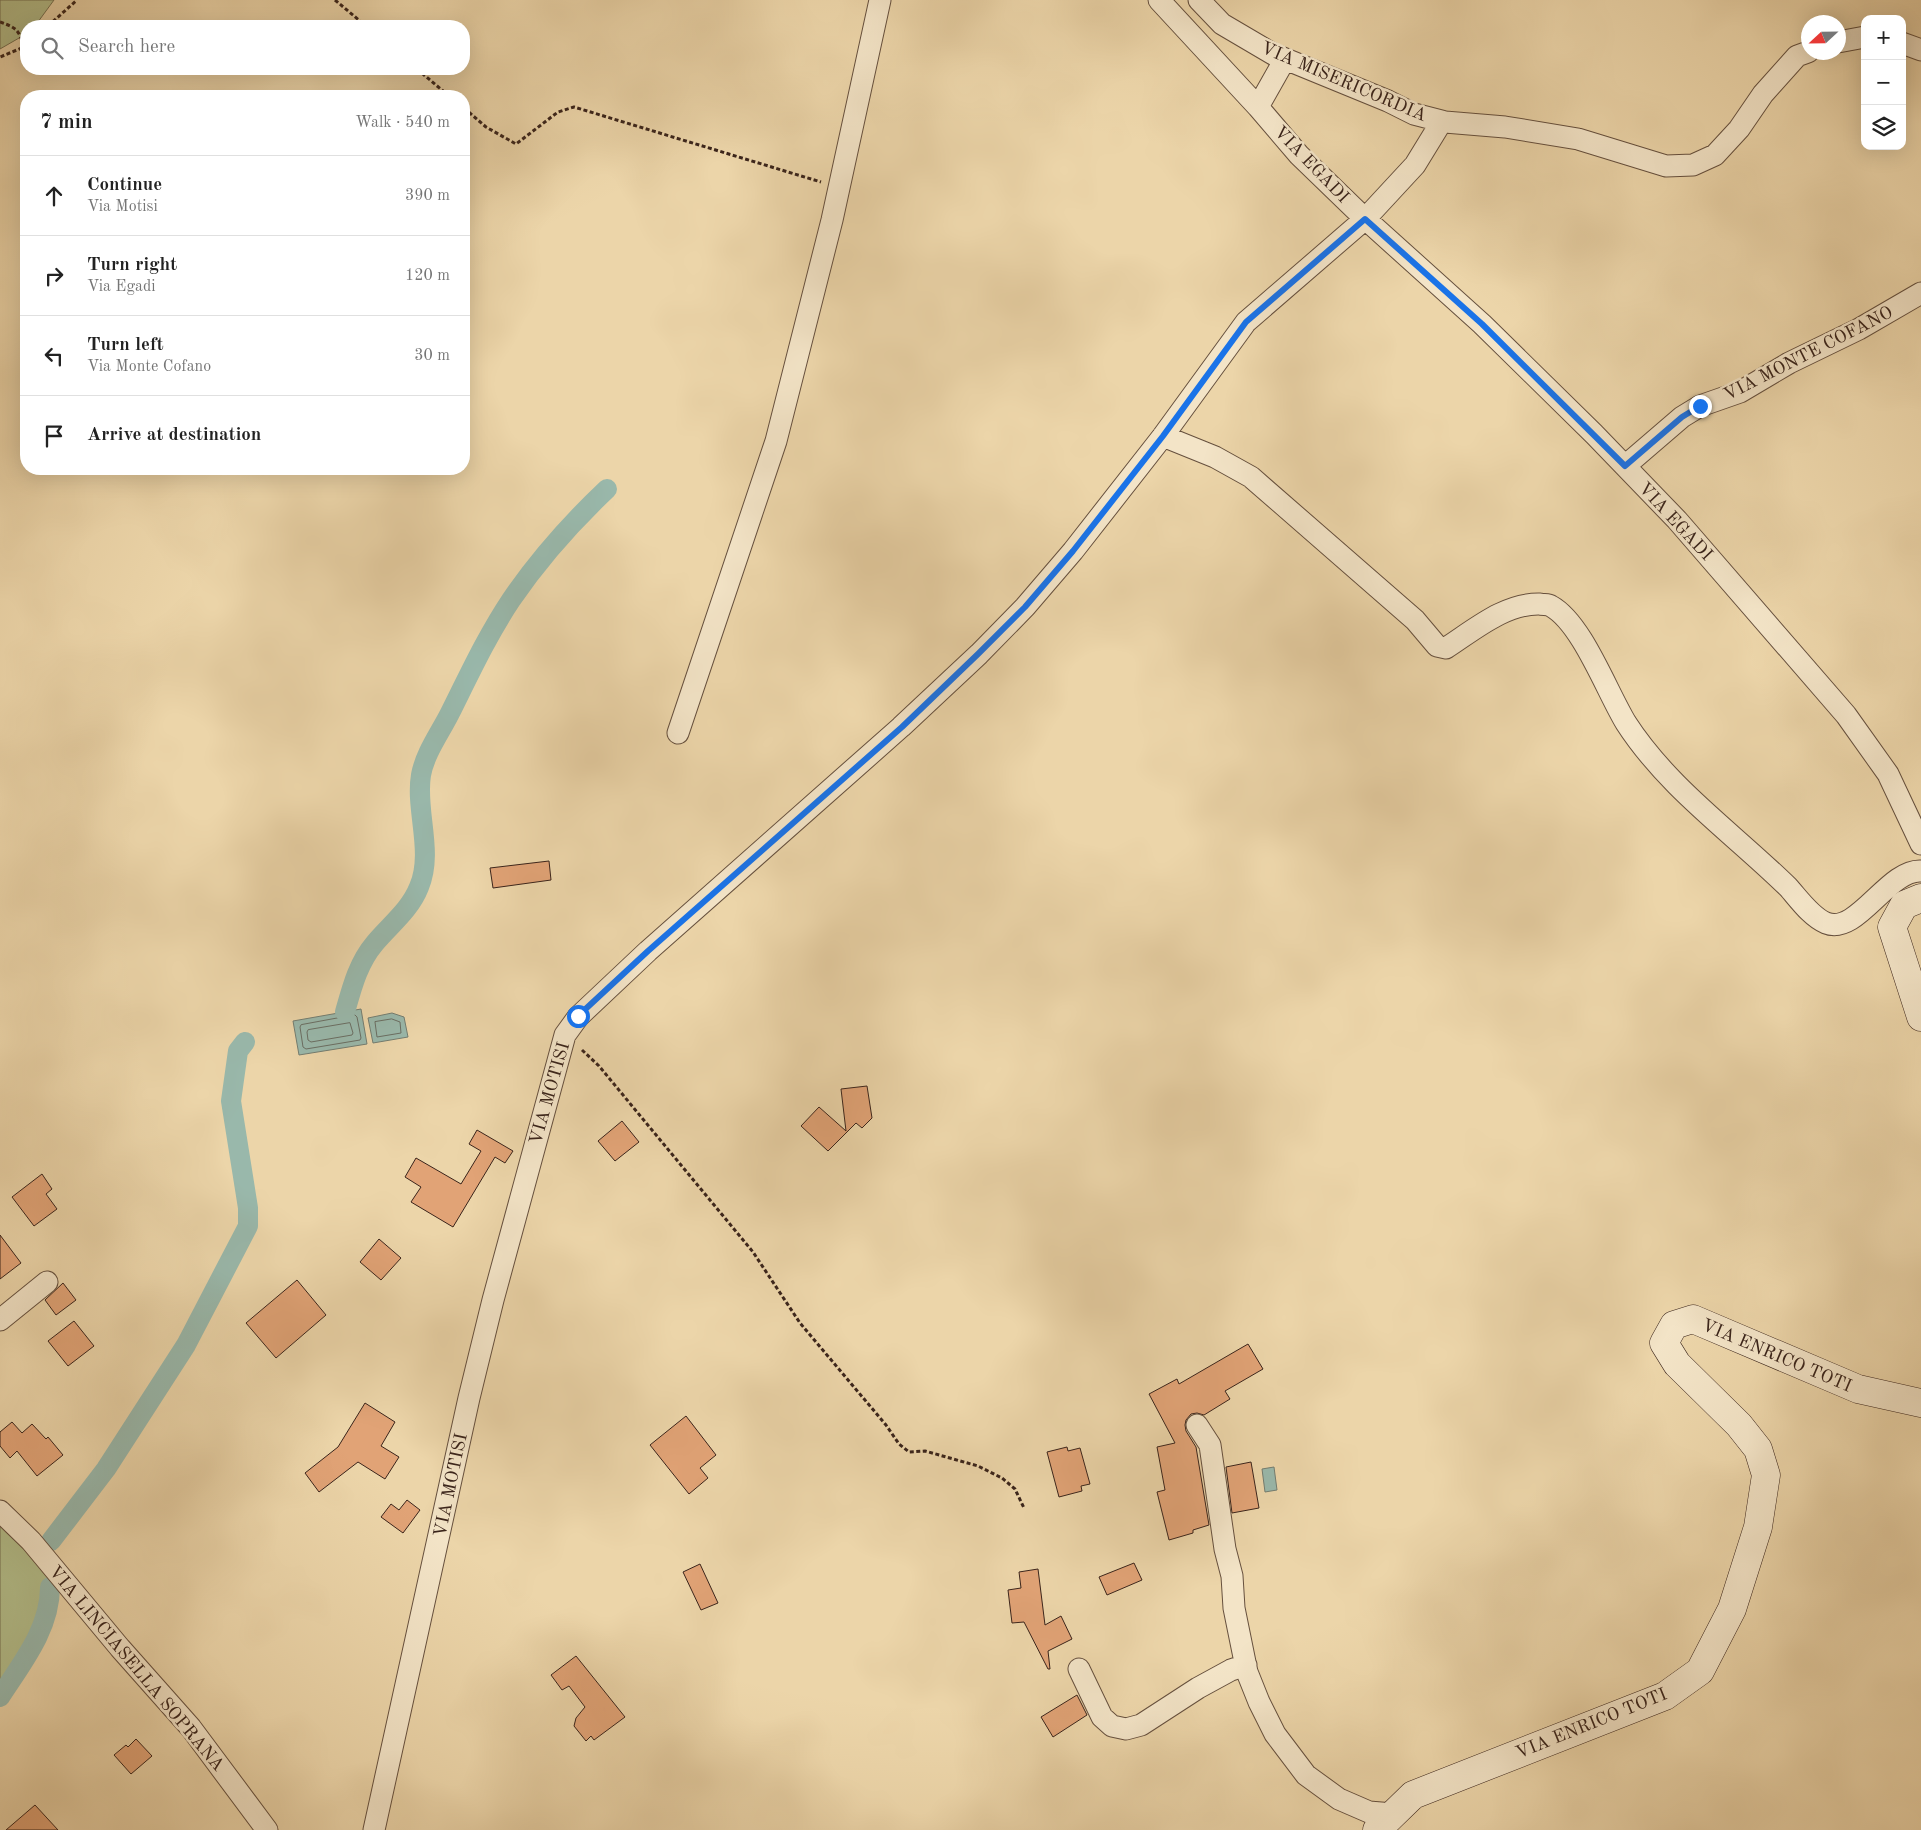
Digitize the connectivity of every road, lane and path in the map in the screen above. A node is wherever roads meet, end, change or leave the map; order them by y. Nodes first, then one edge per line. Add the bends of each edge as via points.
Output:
1 (78, 0) edge
2 (335, 0) edge
3 (880, 0) edge
4 (1160, 0) edge
5 (1199, 0) edge
6 (55, 20) edge
7 (359, 20) edge
8 (0, 22) edge
9 (20, 33) edge
10 (1861, 38) edge
11 (1846, 41) edge
12 (1906, 45) edge
13 (20, 48) edge
14 (1921, 50) edge
15 (1801, 55) edge
16 (0, 57) edge
17 (1286, 59) junction
18 (423, 75) edge
19 (442, 90) edge
20 (1258, 107) junction
21 (470, 113) edge
22 (1443, 122) junction
23 (839, 188) junction
24 (1365, 219) junction
25 (1921, 293) edge
26 (1163, 436) junction
27 (1625, 466) junction
28 (678, 733) dead end
29 (1921, 844) edge
30 (1921, 870) edge
31 (1921, 898) edge
32 (1921, 1017) edge
33 (565, 1035) junction
34 (48, 1282) dead end
35 (0, 1320) edge
36 (1921, 1403) edge
37 (1197, 1425) dead end
38 (1024, 1508) dead end
39 (0, 1512) edge
40 (1246, 1665) junction
41 (1078, 1669) dead end
42 (1385, 1822) edge
43 (267, 1830) edge
44 (374, 1830) edge

1 - 6 path
2 - 7 path
3 - 23 street
4 - 20 street, VIA EGADI
5 - 17 street, VIA MISERICORDIA via 1222,24
8 - 9 path
10 - 11 street
12 - 14 street
13 - 16 path
15 - 22 street, VIA MISERICORDIA via 1763,94 1739,130 1716,155 1693,165 1666,166 1578,139 1505,127
17 - 20 street
17 - 22 street, VIA MISERICORDIA via 1414,114
18 - 19 path
20 - 24 street, VIA EGADI via 1299,155
21 - 23 path via 486,127 516,144 558,112 574,107
22 - 24 street, VIA MOTISI via 1414,165
23 - 28 street via 776,442
24 - 26 street, VIA MOTISI via 1246,322
24 - 27 street, VIA EGADI via 1482,324
25 - 27 street, VIA MONTE COFANO via 1740,392 1700,406 1682,417
26 - 30 street via 1251,477 1416,620 1437,646 1446,648 1506,610 1526,604 1550,605 1569,622 1627,723 1661,768 1826,924 1841,925 1858,916 1880,892 1900,878
26 - 33 street, VIA MOTISI via 1073,551 985,648 902,727 648,951 578,1016
27 - 29 street, VIA EGADI via 1677,520 1846,715 1888,774
31 - 32 main road via 1904,905 1892,927
33 - 38 path via 599,1066 754,1252 800,1323 899,1444 909,1452 925,1451 978,1466 1002,1478 1015,1489
33 - 44 street, VIA MOTISI via 468,1398
34 - 35 street
36 - 42 main road, VIA ENRICO TOTI via 1858,1389 1693,1320 1674,1325 1664,1343 1677,1364 1739,1425 1758,1449 1766,1475 1758,1527 1732,1609 1700,1670 1665,1696 1413,1795
37 - 40 street via 1210,1445 1232,1576 1234,1608
39 - 43 street, VIA LINCIASELLA SOPRANA via 31,1541 191,1728
40 - 41 street via 1198,1688 1141,1725 1126,1729 1112,1726 1102,1717
40 - 42 street via 1258,1702 1275,1734 1306,1775 1339,1799

